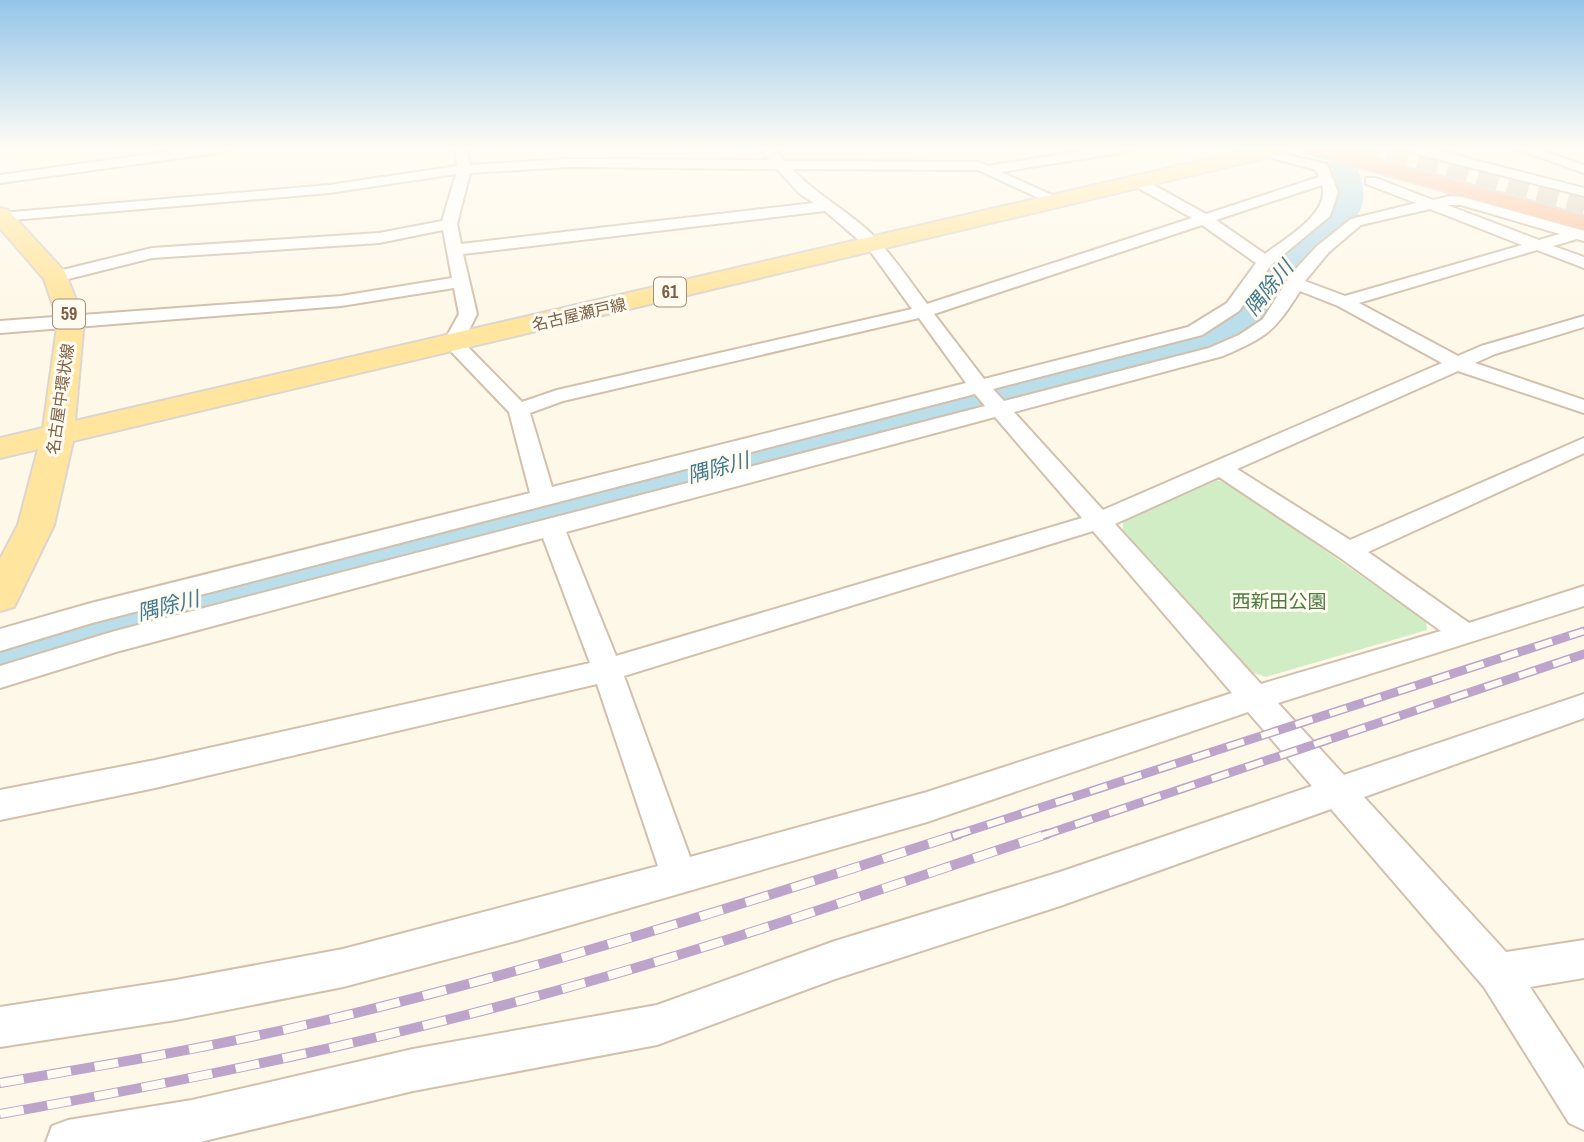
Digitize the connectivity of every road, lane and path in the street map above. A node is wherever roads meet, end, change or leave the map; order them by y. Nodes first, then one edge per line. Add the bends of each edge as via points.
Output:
1 (187, 201) edge
2 (455, 201) edge
3 (822, 201) edge
4 (1173, 201) edge
5 (1256, 201) edge
6 (1328, 201) edge
7 (1421, 201) edge
8 (1460, 201) edge
9 (1463, 201) edge
10 (1485, 201) edge
11 (1056, 202) edge
12 (828, 205) junction
13 (1430, 205) junction
14 (1, 216) edge
15 (1203, 218) junction
16 (449, 224) junction
17 (1581, 231) edge
18 (874, 245) junction
19 (1539, 246) junction
20 (454, 250) junction
21 (1265, 262) junction
22 (1584, 263) edge
23 (56, 277) junction
24 (461, 282) junction
25 (1296, 283) junction
26 (1344, 302) junction
27 (924, 311) junction
28 (71, 320) junction
29 (1584, 321) edge
30 (0, 327) edge
31 (453, 343) junction
32 (1458, 364) junction
33 (979, 386) junction
34 (1584, 407) edge
35 (519, 410) junction
36 (1000, 410) junction
37 (58, 435) junction
38 (1584, 445) edge
39 (0, 447) edge
40 (1220, 468) junction
41 (542, 497) junction
42 (1100, 521) junction
43 (552, 528) junction
44 (1348, 551) junction
45 (1584, 596) edge
46 (0, 597) edge
47 (1465, 634) junction
48 (0, 640) edge
49 (607, 670) junction
50 (0, 677) edge
51 (1255, 698) junction
52 (1584, 706) edge
53 (1338, 794) junction
54 (0, 804) edge
55 (679, 876) junction
56 (1584, 959) edge
57 (1498, 973) junction
58 (0, 1027) edge
59 (1584, 1108) edge
60 (68, 1142) edge

1 - 14 street
2 - 16 street
3 - 12 street
4 - 15 street
5 - 15 street
6 - 21 street via 1322,216
7 - 13 street
8 - 13 street
9 - 17 street
10 - 17 highway
11 - 18 main road, 名古屋瀬戸線 / 61
12 - 18 street
12 - 20 street
13 - 19 street
13 - 25 street via 1356,222 1323,249
14 - 23 main road, 名古屋中環状線 / 59
15 - 21 street
15 - 27 street
16 - 20 street
16 - 23 street via 379,238 152,253
17 - 19 street
18 - 27 street
18 - 31 main road, 名古屋瀬戸線 / 61
19 - 22 street
19 - 26 street
20 - 24 street
21 - 33 street via 1233,307 1195,331
23 - 28 main road, 名古屋中環状線 / 59
24 - 28 street via 341,301
24 - 31 street via 468,314
25 - 26 street
25 - 36 street via 1270,323 1216,352
26 - 32 street
27 - 33 street
27 - 35 street via 557,396
28 - 30 street
28 - 37 main road, 名古屋中環状線 / 59
29 - 32 street via 1488,350
31 - 35 street
31 - 37 main road, 名古屋瀬戸線 / 61
32 - 34 street
32 - 40 street
33 - 36 street
33 - 41 street
35 - 41 street
36 - 42 street
36 - 43 street
37 - 39 main road, 名古屋瀬戸線 / 61
37 - 46 main road, 名古屋中環状線 / 59 via 36,525
38 - 44 street
40 - 42 street
40 - 44 street
41 - 48 street
42 - 49 street
42 - 51 street
43 - 49 street
43 - 50 street via 115,642
44 - 47 street
45 - 47 street
47 - 51 street
49 - 54 street via 155,774
49 - 55 street
51 - 53 street
51 - 55 street via 928,807
52 - 53 street
53 - 57 street via 1357,810
53 - 60 street via 1060,890 835,960 657,1025 413,1070 192,1122
55 - 58 street via 343,968
56 - 57 street
57 - 59 street

